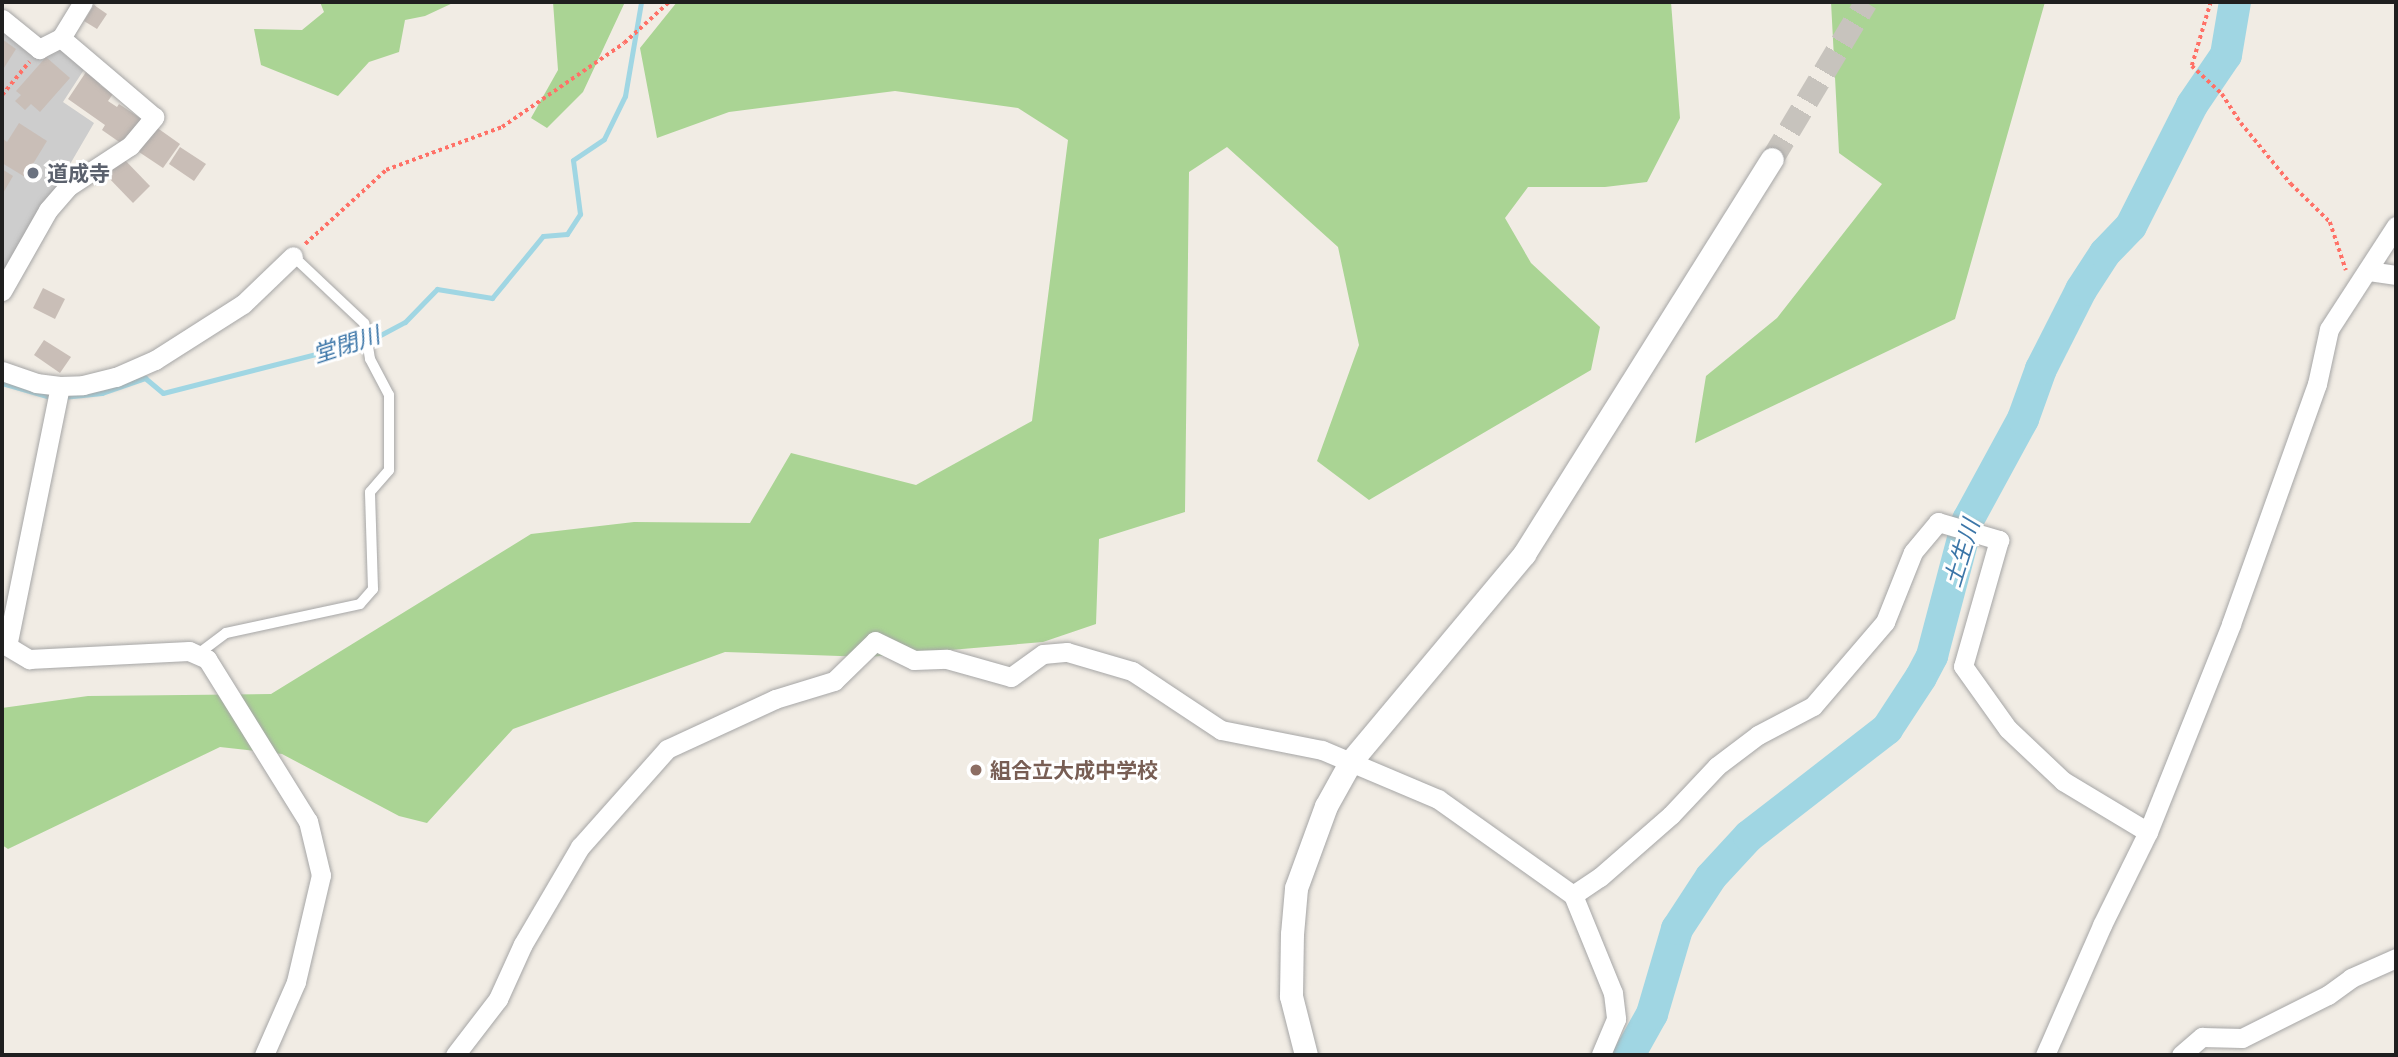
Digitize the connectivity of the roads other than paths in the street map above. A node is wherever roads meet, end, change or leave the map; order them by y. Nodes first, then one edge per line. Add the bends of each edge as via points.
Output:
1 (83, 2) edge
2 (2, 19) edge
3 (61, 38) junction
4 (1772, 159) tunnel mouth
5 (2396, 226) edge
6 (292, 256) joint
7 (2368, 271) junction
8 (2396, 275) edge
9 (2, 291) edge
10 (2, 371) edge
11 (60, 386) junction
12 (197, 654) junction
13 (1351, 761) junction
14 (2148, 832) junction
15 (1573, 895) junction
16 (2396, 958) edge
17 (264, 1055) edge
18 (455, 1055) edge
19 (1306, 1055) edge
20 (1601, 1055) edge
21 (2045, 1055) edge
22 (2181, 1055) edge

1 - 3 street
2 - 3 street via 39,49
3 - 9 street via 154,117 130,146 69,186 48,210
4 - 13 street via 1524,554
5 - 7 street
6 - 11 street via 243,304 155,360 116,377
6 - 12 lane via 364,323 370,359 389,395 389,470 370,492 373,589 360,604 226,633
7 - 8 street
7 - 14 street via 2329,329 2317,384 2231,624
10 - 11 street
11 - 12 street via 7,646 29,659
12 - 17 street via 207,659 308,821 321,875 296,982
13 - 15 street via 1438,799
13 - 18 street via 1322,750 1221,730 1132,671 1067,652 1043,654 1011,677 947,659 914,660 875,641 834,681 775,699 667,749 580,847 523,944 498,999
13 - 19 street via 1326,806 1296,888 1291,996
14 - 15 street via 2063,781 2008,729 1963,666 1999,540 1938,522 1913,552 1885,622 1813,706 1758,735 1717,765 1671,815
14 - 21 street
15 - 20 street via 1613,993 1616,1019
16 - 22 street via 2242,1038 2202,1037

